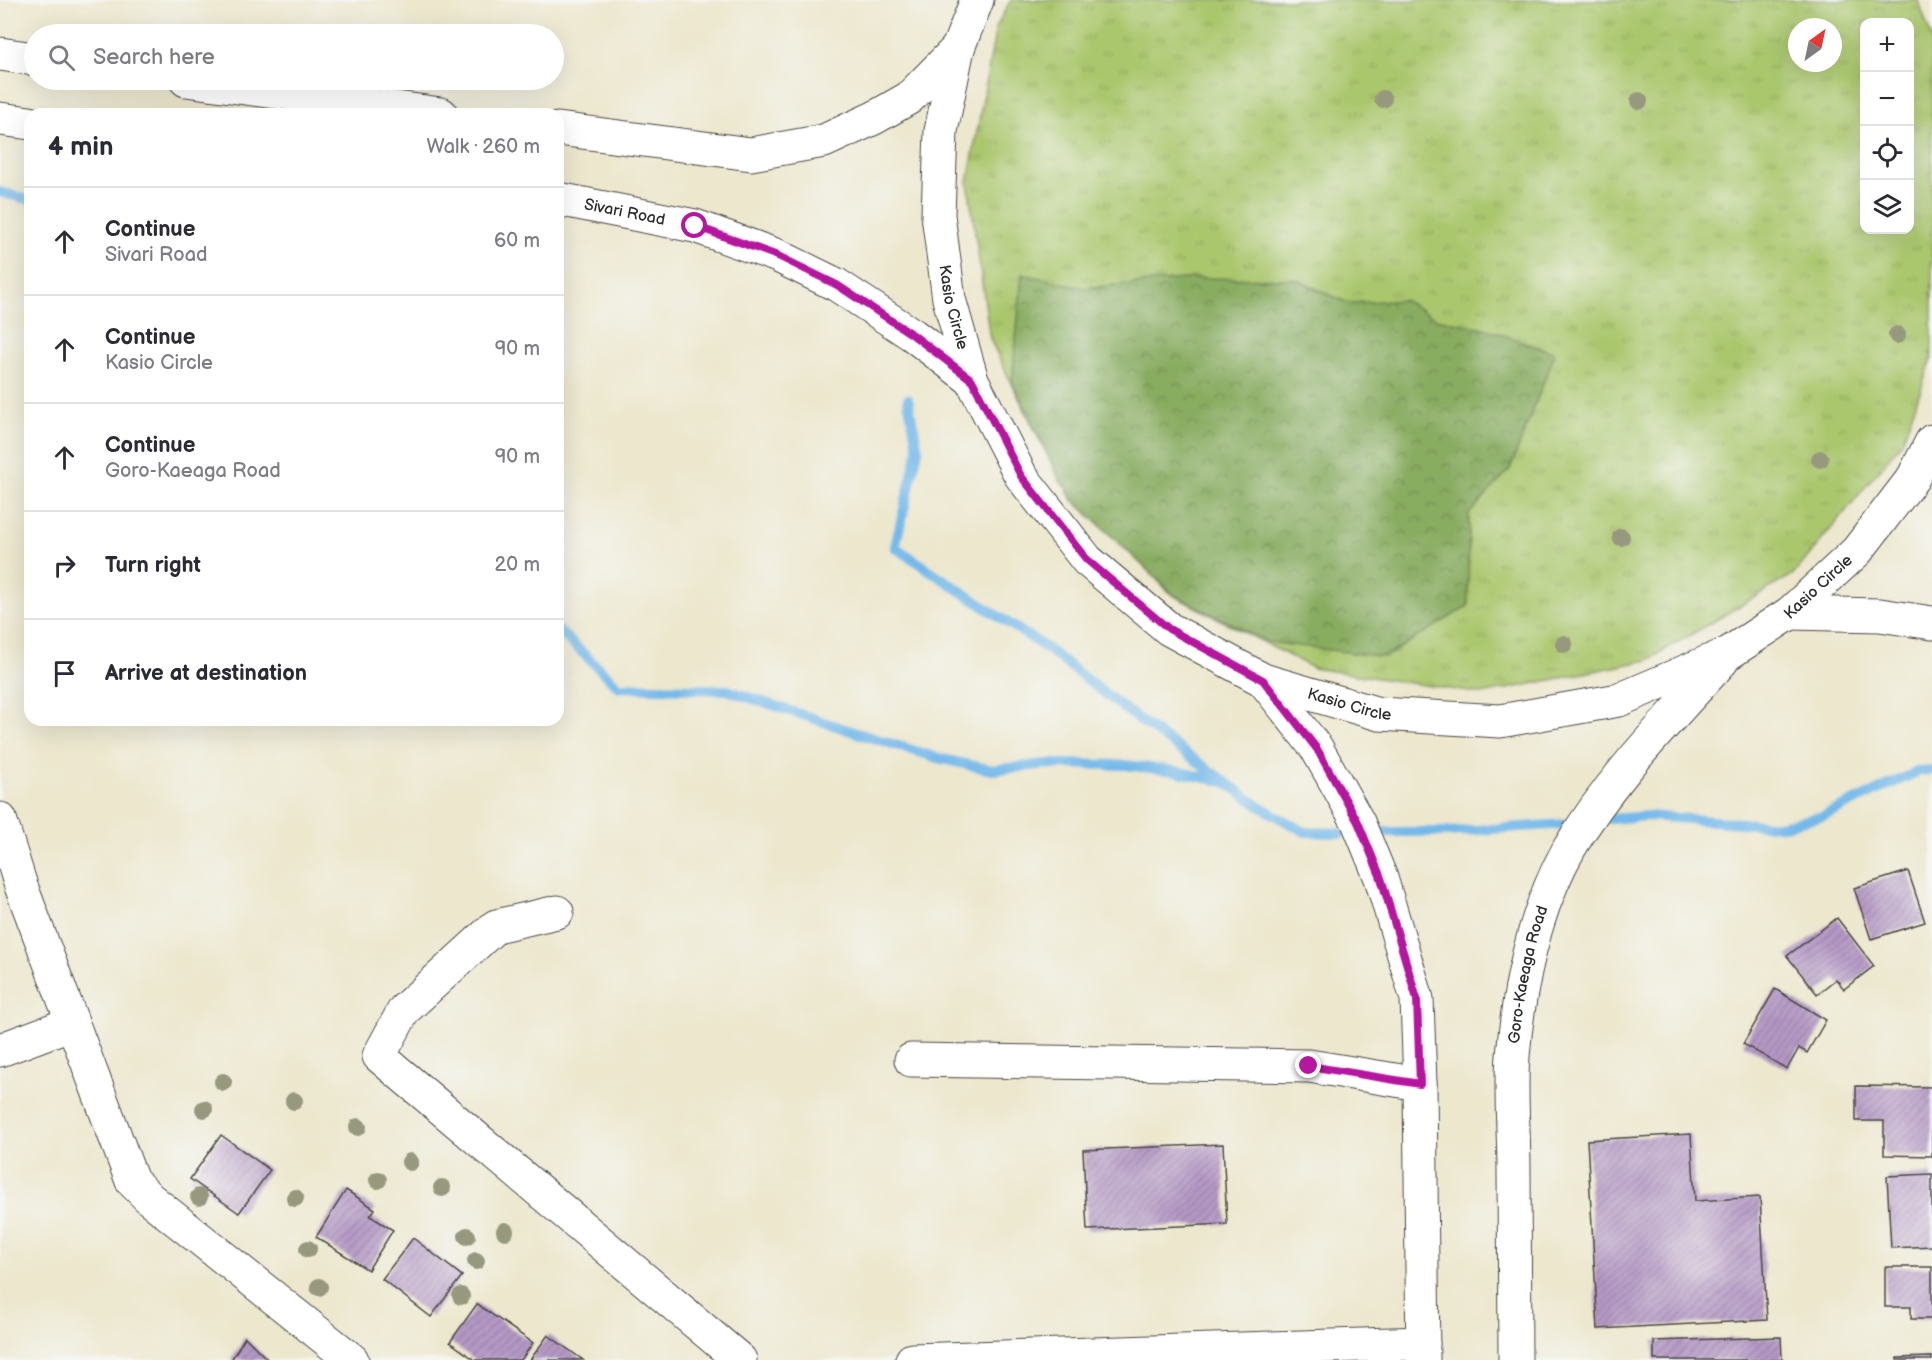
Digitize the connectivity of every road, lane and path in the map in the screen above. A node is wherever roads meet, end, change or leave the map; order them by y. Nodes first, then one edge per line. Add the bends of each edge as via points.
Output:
1 (977, 0) edge
2 (958, 48) junction
3 (0, 54) edge
4 (24, 58) edge
5 (261, 90) edge
6 (396, 108) edge
7 (0, 119) edge
8 (24, 122) edge
9 (564, 130) edge
10 (564, 200) edge
11 (972, 380) junction
12 (1932, 441) edge
13 (1790, 613) junction
14 (1932, 623) edge
15 (1729, 653) junction
16 (1263, 680) junction
17 (0, 819) edge
18 (557, 912) dead end
19 (72, 1023) junction
20 (0, 1050) edge
21 (911, 1060) dead end
22 (1420, 1084) junction
23 (1423, 1351) edge
24 (352, 1360) edge
25 (740, 1360) edge
26 (912, 1360) edge
27 (1515, 1360) edge

1 - 2 main road, Kasio Circle
2 - 9 main road via 909,98 824,141 751,154
2 - 11 main road, Kasio Circle via 941,131 938,215 949,299
3 - 4 main road
5 - 6 main road
7 - 8 main road
10 - 11 main road, Sivari Road via 695,226 778,256 837,285
11 - 16 main road, Kasio Circle via 1021,476 1087,560 1169,629
12 - 13 main road, Kasio Circle via 1913,478 1857,551
13 - 14 main road via 1880,615
13 - 15 main road, Kasio Circle
15 - 16 main road, Kasio Circle via 1619,700 1500,721 1379,714
15 - 27 main road, Goro-Kaeaga Road via 1605,795 1570,848 1530,943 1513,1057
16 - 22 main road via 1317,749 1358,822 1381,878 1417,999
17 - 19 main road
18 - 25 main road via 496,926 404,1010 379,1056
19 - 20 main road
19 - 24 main road via 132,1181
21 - 22 main road via 1309,1066
22 - 23 main road
23 - 26 main road

